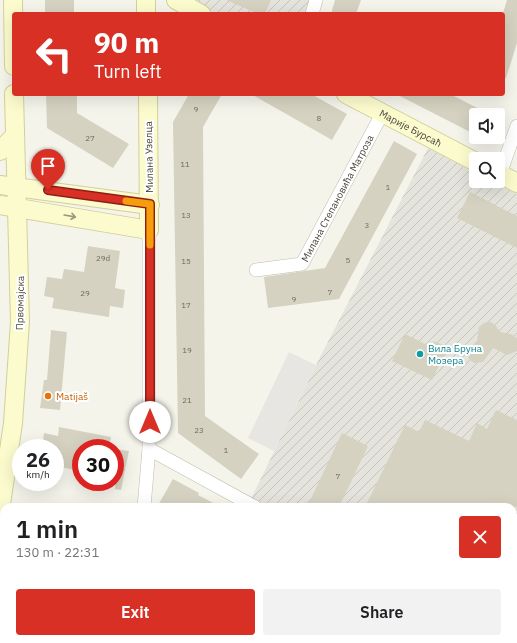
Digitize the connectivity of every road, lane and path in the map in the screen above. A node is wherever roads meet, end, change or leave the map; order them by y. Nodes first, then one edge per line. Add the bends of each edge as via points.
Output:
1 (13, 0) edge
2 (146, 0) edge
3 (176, 0) edge
4 (316, 0) edge
5 (13, 12) edge
6 (146, 12) edge
7 (197, 12) edge
8 (313, 12) edge
9 (14, 96) edge
10 (148, 96) edge
11 (350, 96) edge
12 (382, 114) junction
13 (517, 126) edge
14 (15, 134) junction
15 (0, 151) edge
16 (469, 158) edge
17 (505, 158) edge
18 (505, 177) edge
19 (517, 183) edge
20 (9, 186) edge
21 (150, 204) junction
22 (0, 205) edge
23 (18, 208) junction
24 (150, 230) junction
25 (256, 270) dead end
26 (150, 449) junction
27 (1, 503) edge
28 (144, 503) edge
29 (248, 503) edge

1 - 5 street
2 - 6 street
3 - 7 street
4 - 8 street
9 - 14 street, Првомајска
10 - 21 street, Милана Узелца
11 - 12 street, Марије Бурсаћ
12 - 16 street, Марије Бурсаћ
12 - 25 street, Милана Степановића Матроза via 302,264
13 - 17 street
14 - 15 street
14 - 20 street, Првомајска
18 - 19 street
20 - 21 street
20 - 23 street, Првомајска
21 - 24 street, Милана Узелца
22 - 23 street
23 -> 24 street
23 - 27 street, Првомајска via 19,354 13,423
24 - 26 street, Милана Узелца
26 - 28 street, Милана Узелца
26 - 29 street

